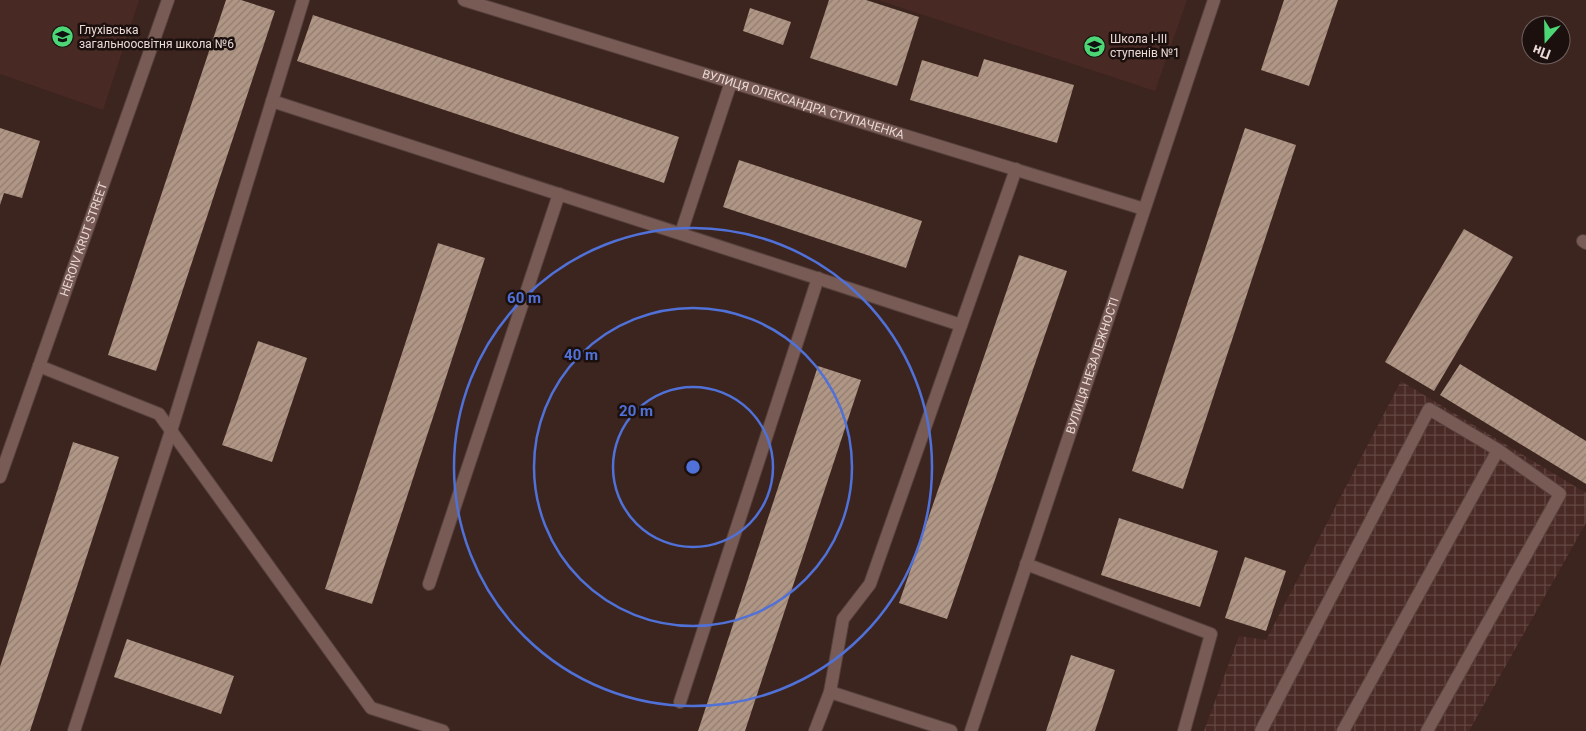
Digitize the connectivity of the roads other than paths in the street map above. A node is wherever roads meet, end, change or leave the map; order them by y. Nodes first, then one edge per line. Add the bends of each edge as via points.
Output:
1 (168, 0) edge
2 (303, 0) edge
3 (464, 0) edge
4 (1214, 0) edge
5 (731, 82) junction
6 (272, 101) junction
7 (1016, 169) junction
8 (559, 194) junction
9 (1144, 209) junction
10 (681, 234) junction
11 (818, 278) junction
12 (961, 325) junction
13 (39, 366) junction
14 (172, 431) junction
15 (1498, 450) junction
16 (0, 477) edge
17 (1026, 564) junction
18 (429, 584) dead end
19 (830, 692) junction
20 (680, 702) dead end
21 (74, 731) edge
22 (443, 731) edge
23 (815, 731) edge
24 (951, 731) edge
25 (971, 731) edge
26 (1184, 731) edge
27 (1261, 731) edge
28 (1343, 731) edge
29 (1427, 731) edge

1 - 13 street, HEROIV KRUT STREET
2 - 6 street
3 - 5 street, ВУЛИЦЯ ОЛЕКСАНДРА СТУПАЧЕНКА
4 - 9 street, ВУЛИЦЯ НЕЗАЛЕЖНОСТІ
5 - 7 street, ВУЛИЦЯ ОЛЕКСАНДРА СТУПАЧЕНКА
5 - 10 street
6 - 8 street
6 - 14 street
7 - 9 street, ВУЛИЦЯ ОЛЕКСАНДРА СТУПАЧЕНКА
7 - 12 street
8 - 10 street
8 - 18 street
9 - 17 street, ВУЛИЦЯ НЕЗАЛЕЖНОСТІ
10 - 11 street
11 - 12 street
11 - 20 street
12 - 19 street via 870,584 843,619
13 - 14 street via 159,414
13 - 16 street, HEROIV KRUT STREET
14 - 21 street
14 - 22 street via 371,708
15 - 27 street via 1429,409
15 - 28 street
15 - 29 street via 1560,494
17 - 25 street, ВУЛИЦЯ НЕЗАЛЕЖНОСТІ
17 - 26 street via 1211,634
19 - 23 street
19 - 24 street

